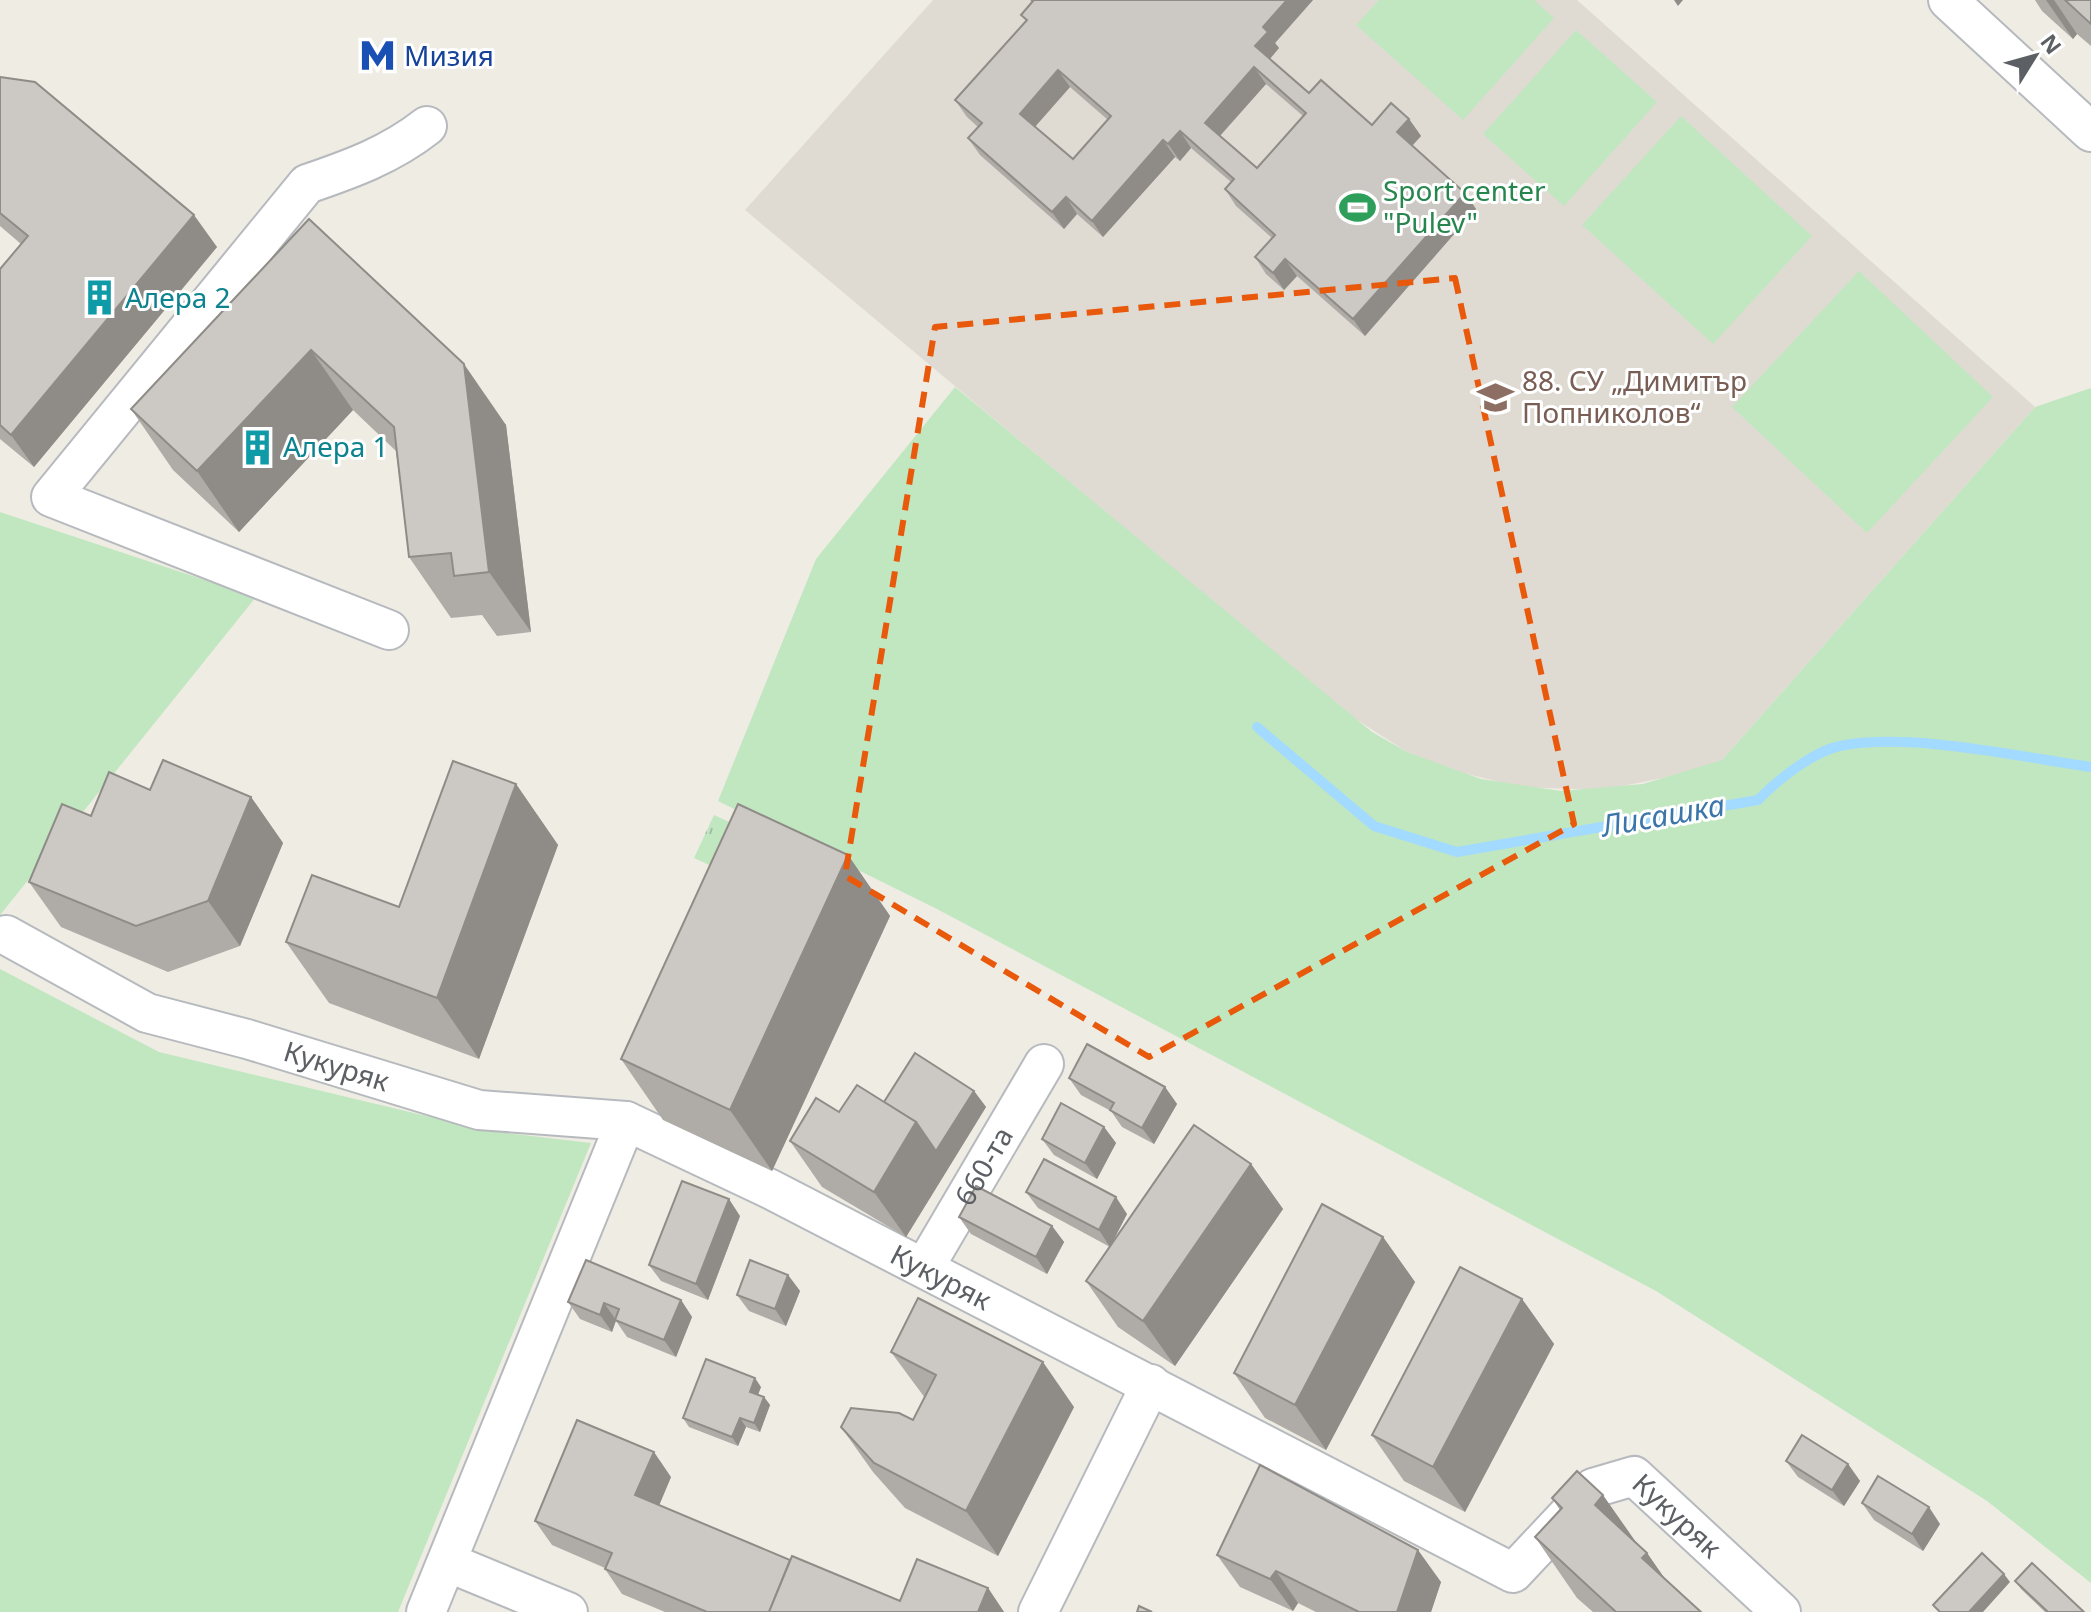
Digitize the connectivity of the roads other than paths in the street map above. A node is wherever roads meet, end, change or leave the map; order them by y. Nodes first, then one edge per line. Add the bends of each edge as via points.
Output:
1 (1948, 0) edge
2 (427, 126) dead end
3 (2091, 132) edge
4 (389, 630) dead end
5 (6, 935) dead end
6 (1044, 1064) dead end
7 (626, 1121) junction
8 (924, 1268) junction
9 (1151, 1384) junction
10 (447, 1562) junction
11 (426, 1612) edge
12 (568, 1612) edge
13 (1038, 1612) edge
14 (1781, 1612) edge

1 - 3 street
2 - 4 street via 369,163 307,184 51,497
5 - 7 street, Кукуряк via 147,1013 479,1110
6 - 8 street, 660-та
7 - 8 street, Кукуряк
7 - 10 street
8 - 9 street, Кукуряк
9 - 13 street
9 - 14 street, Кукуряк via 1513,1573 1593,1488 1634,1476
10 - 11 street
10 - 12 street

